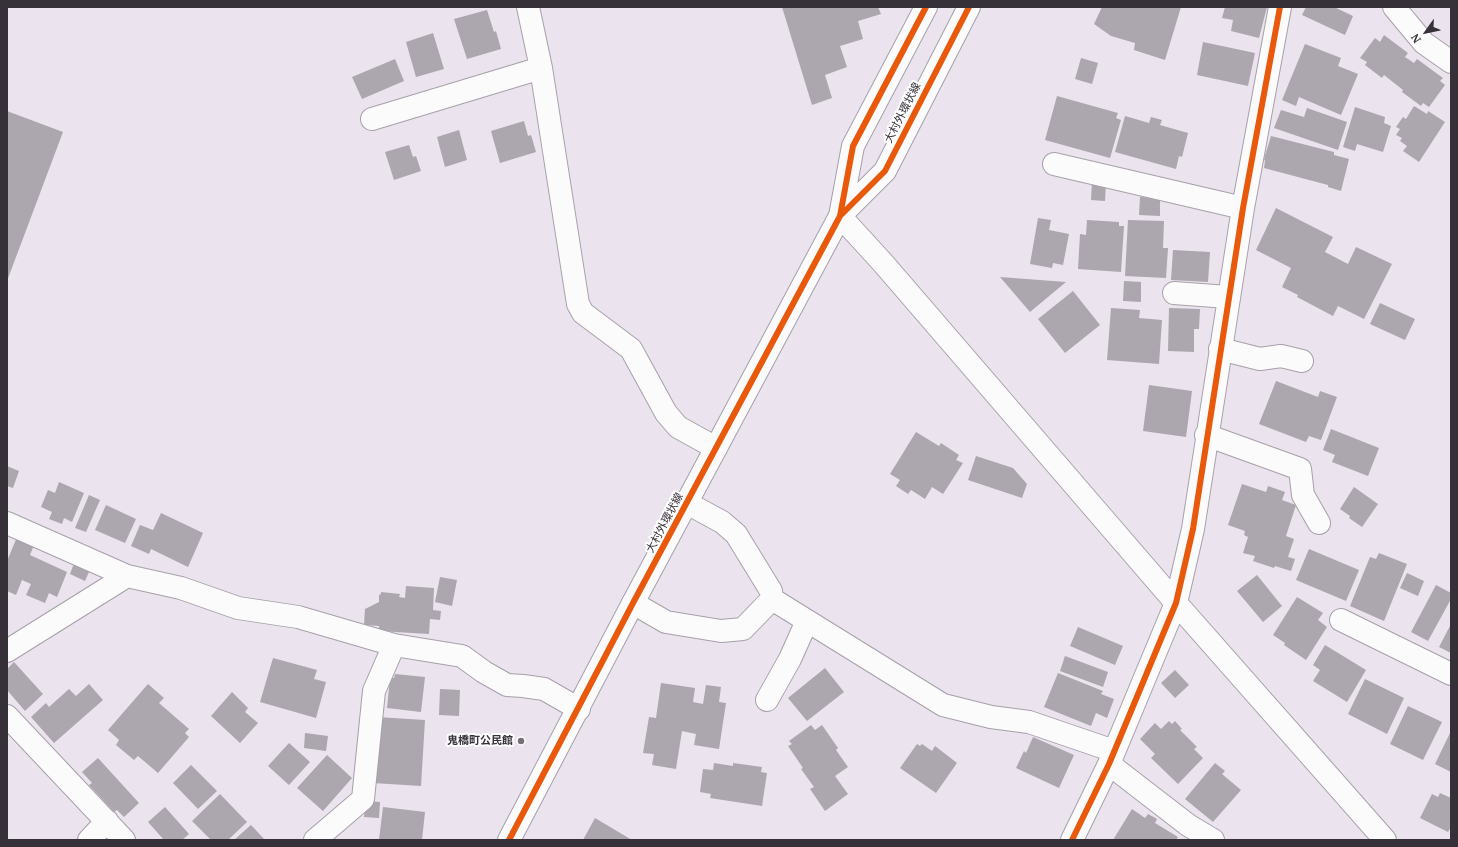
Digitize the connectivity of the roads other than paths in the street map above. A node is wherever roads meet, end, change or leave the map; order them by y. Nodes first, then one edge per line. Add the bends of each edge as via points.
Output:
1 (528, 7) edge
2 (926, 7) edge
3 (969, 7) edge
4 (1280, 7) edge
5 (1394, 7) edge
6 (1451, 62) edge
7 (541, 68) junction
8 (372, 119) dead end
9 (1054, 164) dead end
10 (1243, 208) junction
11 (840, 216) junction
12 (1174, 293) dead end
13 (1228, 297) junction
14 (1220, 349) junction
15 (1302, 361) dead end
16 (1206, 434) junction
17 (716, 448) junction
18 (687, 503) junction
19 (7, 523) edge
20 (1319, 523) dead end
21 (127, 576) junction
22 (772, 599) junction
23 (633, 603) junction
24 (1176, 604) junction
25 (1341, 620) dead end
26 (807, 621) junction
27 (394, 645) junction
28 (7, 651) edge
29 (1451, 674) edge
30 (767, 700) dead end
31 (579, 709) junction
32 (7, 716) edge
33 (1112, 757) junction
34 (107, 821) junction
35 (89, 840) edge
36 (124, 840) edge
37 (315, 840) edge
38 (510, 840) edge
39 (1072, 840) edge
40 (1213, 840) edge
41 (1385, 840) edge

1 - 7 street
2 - 11 street, 大村外環状線 via 853,146
3 - 11 street, 大村外環状線 via 885,171
4 - 10 street
5 - 6 street via 1424,43
7 - 8 street
7 - 17 street via 578,304 583,313 631,349 666,413 678,427
9 - 10 street
10 - 13 street
11 - 17 street, 大村外環状線
11 - 24 street
12 - 13 street
13 - 14 street
14 - 15 street via 1260,359 1280,356
14 - 16 street
16 - 20 street via 1300,469 1303,496
16 - 24 street via 1193,529
17 - 18 street, 大村外環状線
18 - 22 street via 722,522 736,534 771,591
18 - 23 street, 大村外環状線
19 - 21 street
21 - 27 street via 181,588 238,608 298,617
21 - 28 street
22 - 23 street via 743,629 721,631 666,622
22 - 26 street
23 - 31 street, 大村外環状線
24 - 33 street
24 - 41 street
25 - 29 street
26 - 30 street
26 - 33 street via 943,705 991,717 1029,722
27 - 31 street via 462,656 507,685 544,689
27 - 37 street via 374,691 363,799
31 - 38 street, 大村外環状線
32 - 34 street
33 - 39 street
33 - 40 street via 1188,825
34 - 35 street
34 - 36 street

